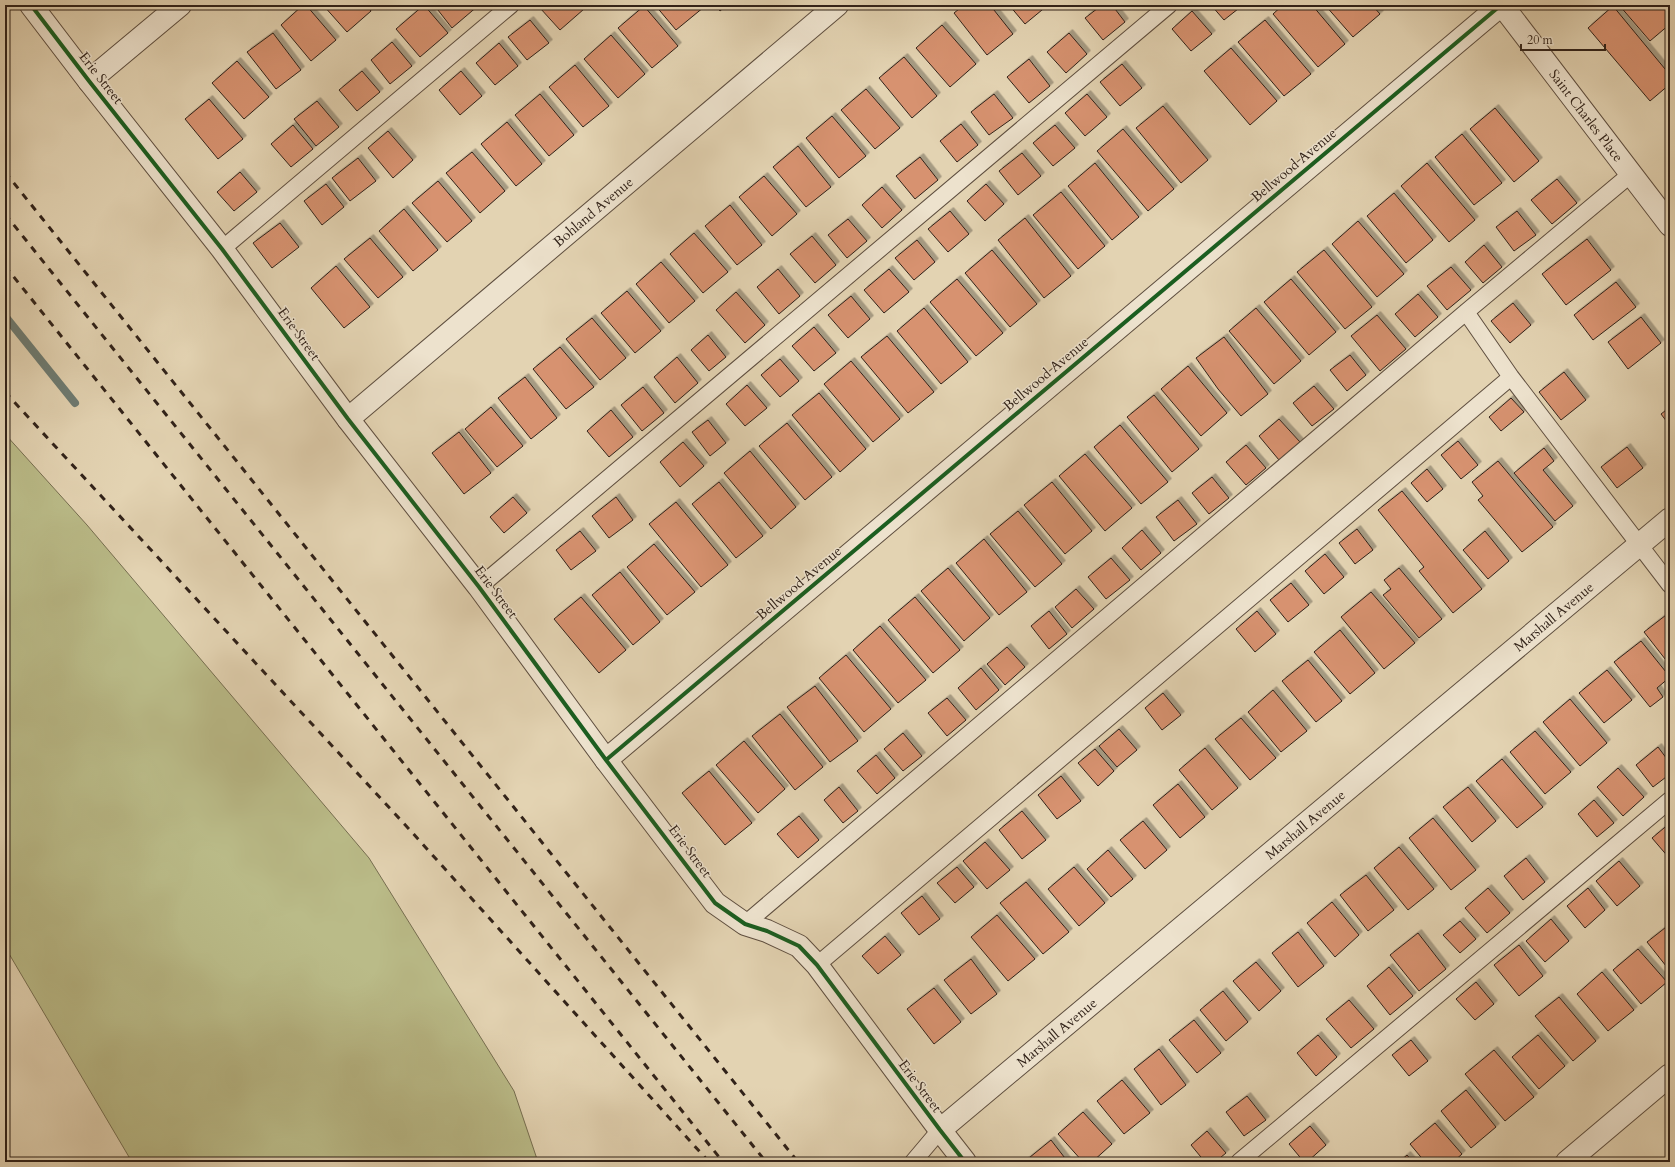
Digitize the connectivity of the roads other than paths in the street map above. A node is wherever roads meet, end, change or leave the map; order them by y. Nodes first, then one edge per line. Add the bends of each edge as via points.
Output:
1 (31, 5) edge
2 (180, 5) edge
3 (511, 5) edge
4 (837, 5) edge
5 (1169, 5) edge
6 (1502, 5) edge
7 (89, 81) junction
8 (1631, 174) junction
9 (1670, 225) edge
10 (222, 249) junction
11 (1466, 312) junction
12 (1511, 377) junction
13 (348, 419) junction
14 (1670, 519) edge
15 (1640, 545) junction
16 (1670, 585) edge
17 (479, 587) junction
18 (606, 760) junction
19 (1670, 800) edge
20 (745, 924) junction
21 (817, 965) junction
22 (1670, 1075) edge
23 (940, 1130) junction
24 (913, 1162) edge
25 (965, 1162) edge
26 (1239, 1162) edge
27 (1567, 1162) edge

1 - 7 street, Erie Street
2 - 7 street
3 - 10 lane
4 - 13 street, Bohland Avenue
5 - 17 lane
6 - 8 street, Saint Charles Place
6 - 18 street, Bellwood Avenue
7 - 10 street, Erie Street
8 - 9 street, Saint Charles Place
8 - 11 lane
10 - 13 street, Erie Street
11 - 12 lane
11 - 20 lane
12 - 15 lane
12 - 21 lane
13 - 17 street, Erie Street
14 - 15 street, Marshall Avenue
15 - 16 lane
15 - 23 street, Marshall Avenue
17 - 18 street, Erie Street
18 - 20 street, Erie Street via 715,903
19 - 26 lane
20 - 21 street, Erie Street via 799,946
21 - 23 street, Erie Street
22 - 27 street
23 - 24 lane
23 - 25 street, Erie Street

